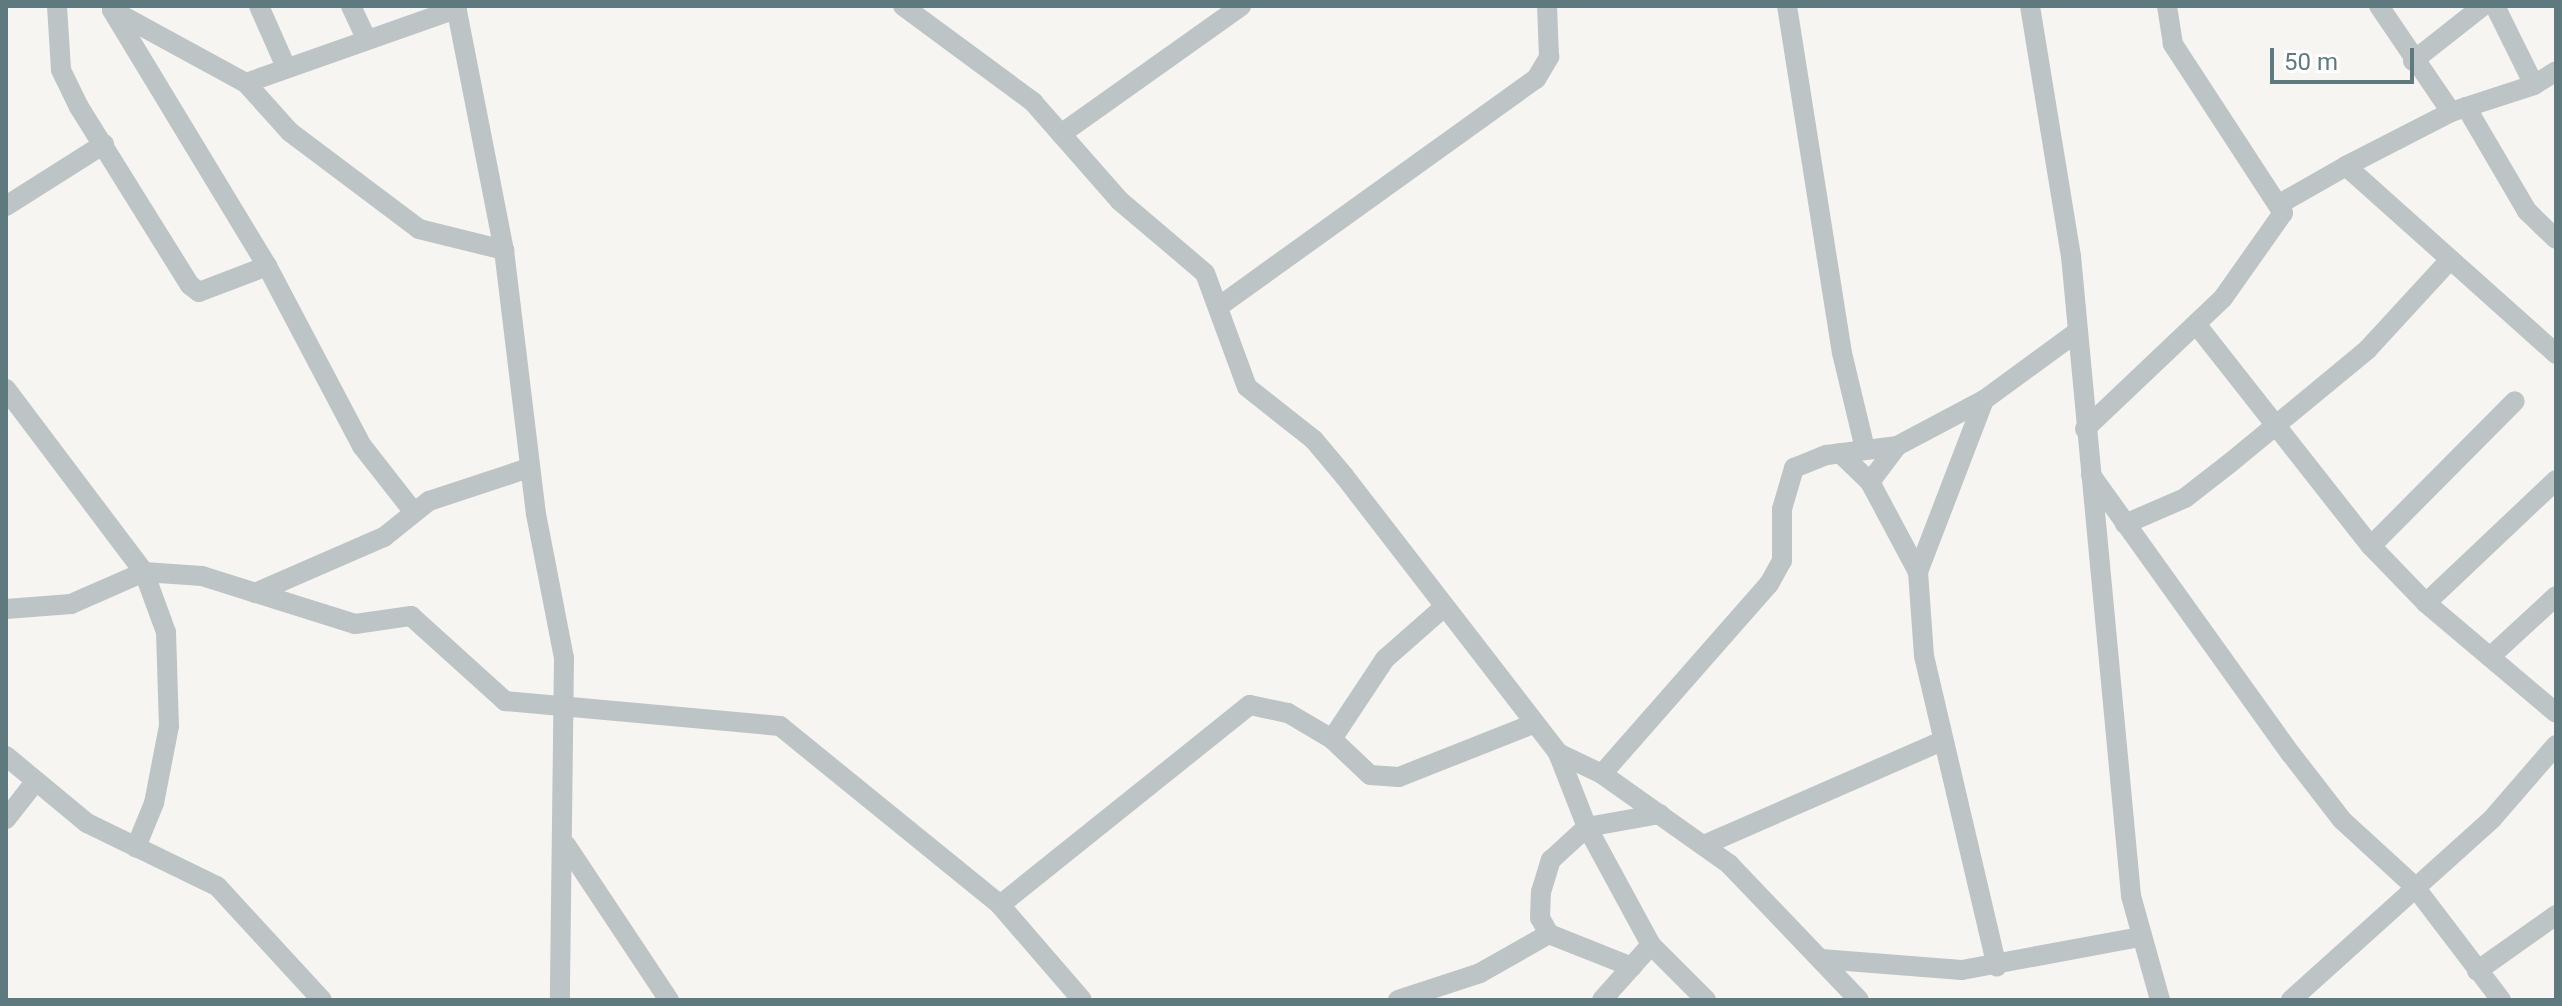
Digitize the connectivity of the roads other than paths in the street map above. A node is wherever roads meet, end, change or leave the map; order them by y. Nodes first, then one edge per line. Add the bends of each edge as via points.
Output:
1 (57, 6) edge
2 (259, 6) edge
3 (351, 6) edge
4 (903, 6) edge
5 (1241, 6) edge
6 (1547, 6) edge
7 (1787, 6) edge
8 (2030, 6) edge
9 (2167, 6) edge
10 (2379, 6) edge
11 (2483, 6) edge
12 (2495, 6) edge
13 (109, 8) edge
14 (456, 8) edge
15 (366, 38) junction
16 (2413, 61) junction
17 (285, 65) junction
18 (2556, 71) edge
19 (246, 83) junction
20 (2534, 85) junction
21 (2459, 109) junction
22 (1061, 134) junction
23 (104, 144) junction
24 (2346, 166) junction
25 (2281, 203) junction
26 (6, 206) edge
27 (2556, 239) edge
28 (504, 250) junction
29 (2448, 262) junction
30 (267, 266) junction
31 (1221, 305) junction
32 (2196, 324) junction
33 (2077, 332) junction
34 (2556, 354) edge
35 (6, 389) edge
36 (1984, 400) junction
37 (2515, 401) dead end
38 (2273, 427) junction
39 (2085, 429) junction
40 (1897, 446) junction
41 (1865, 449) junction
42 (1840, 453) junction
43 (529, 468) junction
44 (2090, 473) junction
45 (2556, 480) edge
46 (1870, 482) junction
47 (413, 511) junction
48 (2125, 524) junction
49 (2371, 546) junction
50 (144, 572) junction
51 (1918, 572) junction
52 (255, 593) junction
53 (2556, 596) edge
54 (2426, 603) junction
55 (6, 609) edge
56 (1442, 609) junction
57 (2490, 657) junction
58 (558, 707) junction
59 (2556, 713) edge
60 (1533, 724) junction
61 (1332, 739) junction
62 (1942, 741) junction
63 (2556, 745) edge
64 (1558, 753) junction
65 (6, 756) edge
66 (1602, 774) junction
67 (35, 782) junction
68 (1660, 814) junction
69 (6, 819) edge
70 (1587, 827) junction
71 (566, 845) junction
72 (1704, 845) junction
73 (136, 847) junction
74 (2415, 887) junction
75 (1000, 905) junction
76 (2556, 915) edge
77 (1549, 934) junction
78 (2140, 937) junction
79 (1651, 945) junction
80 (1821, 959) junction
81 (1632, 967) junction
82 (1997, 967) junction
83 (2477, 971) junction
84 (322, 1000) edge
85 (560, 1000) edge
86 (669, 1000) edge
87 (1082, 1000) edge
88 (1398, 1000) edge
89 (1602, 1000) edge
90 (1706, 1000) edge
91 (1859, 1000) edge
92 (2160, 1000) edge
93 (2292, 1000) edge
94 (2501, 1000) edge

1 - 23 street via 61,70
2 - 17 street
3 - 15 street
4 - 22 street via 999,72
5 - 22 street
6 - 31 street via 1549,57 1536,79
7 - 41 street via 1842,353
8 - 33 street via 2060,171
9 - 25 street via 2173,44
10 - 16 street
11 - 16 street
12 - 20 street
13 - 19 street
13 - 30 street
14 - 15 street
14 - 28 street
15 - 17 street
16 - 21 street
17 - 19 street
18 - 20 street
19 - 28 street via 290,132 384,207 419,229
20 - 21 street
21 - 24 street
21 - 27 street via 2527,211
22 - 31 street via 1120,201 1190,255
23 - 26 street
23 - 30 street via 194,289
24 - 25 street
24 - 29 street
25 - 32 street via 2283,213 2252,266
28 - 43 street
29 - 34 street
29 - 38 street via 2367,350
30 - 47 street via 362,446
31 - 56 street via 1247,387 1314,440
32 - 38 street
32 - 39 street
33 - 36 street
33 - 39 street
35 - 50 street
36 - 40 street
36 - 51 street
37 - 49 street
38 - 48 street via 2185,498
38 - 49 street
39 - 44 street
40 - 41 street
40 - 46 street
41 - 42 street
42 - 46 street
42 - 66 street via 1794,468 1782,509 1782,561 1769,584
43 - 47 street via 488,477
43 - 58 street via 564,658
44 - 48 street
44 - 78 street via 2122,822
45 - 54 street
46 - 51 street
47 - 52 street via 363,548
48 - 74 street via 2342,820
49 - 54 street
50 - 52 street via 202,576
50 - 55 street via 71,604
50 - 73 street via 166,632 169,726 154,803
51 - 62 street
52 - 58 street via 355,624 411,616 505,701
53 - 57 street
54 - 57 street
56 - 60 street
56 - 61 street via 1385,659
57 - 59 street
58 - 71 street
58 - 75 street via 780,726
60 - 61 street via 1399,777 1370,775
60 - 64 street
61 - 75 street via 1288,713 1250,705
62 - 72 street
62 - 82 street
63 - 74 street via 2492,819
64 - 66 street
64 - 70 street
65 - 67 street
66 - 68 street
67 - 69 street
67 - 73 street via 87,823
68 - 70 street
68 - 72 street
70 - 77 street via 1551,860 1540,918
70 - 79 street
71 - 85 street
71 - 86 street
72 - 80 street
73 - 84 street via 217,886
74 - 83 street
74 - 93 street
75 - 87 street
76 - 83 street
77 - 81 street
77 - 88 street via 1480,973
78 - 82 street
78 - 92 street
79 - 81 street
79 - 90 street
80 - 82 street via 1921,969
80 - 91 street
81 - 89 street
83 - 94 street

